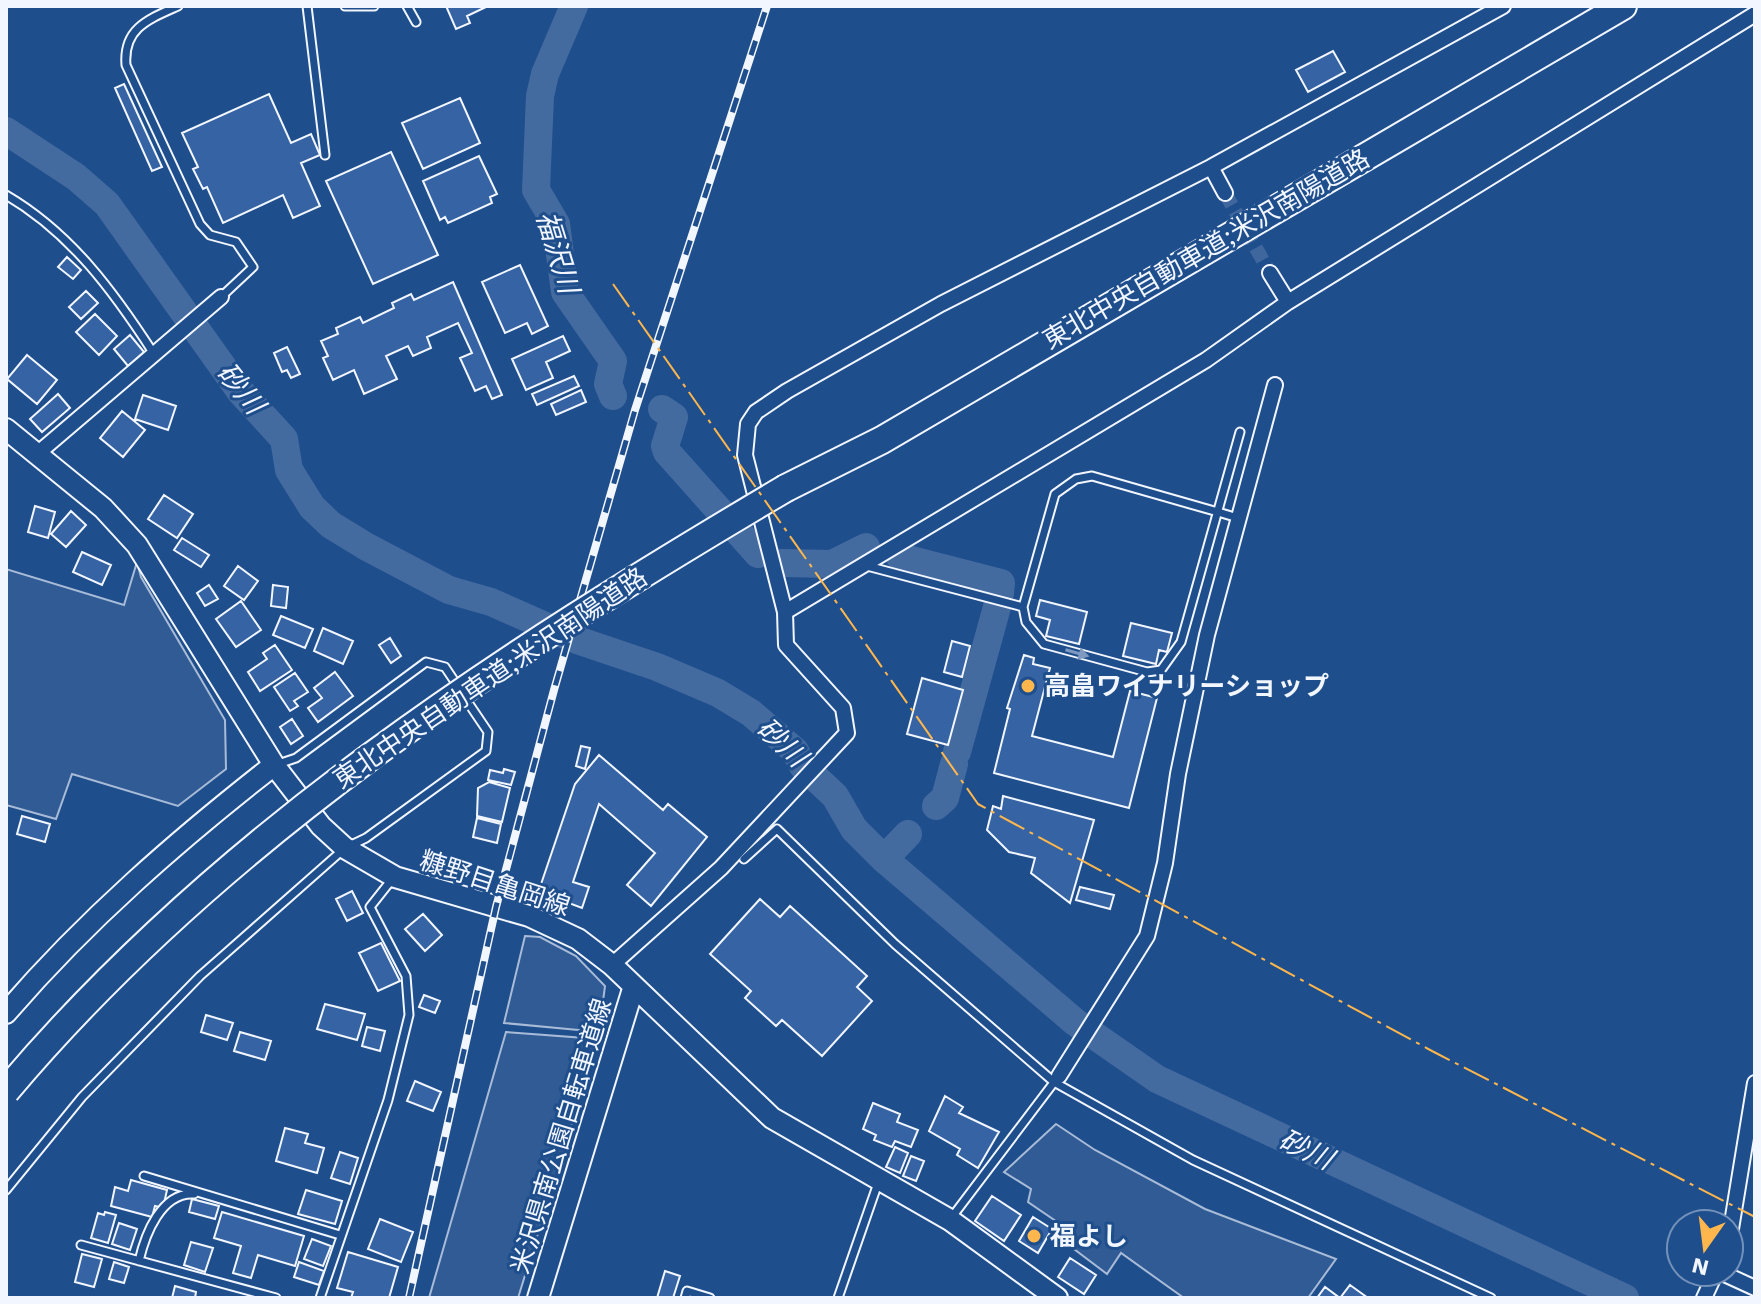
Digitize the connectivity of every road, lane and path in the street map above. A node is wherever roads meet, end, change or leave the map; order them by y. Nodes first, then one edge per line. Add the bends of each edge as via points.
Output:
1 (178, 6) edge
2 (307, 6) edge
3 (345, 6) edge
4 (374, 6) edge
5 (407, 6) edge
6 (1503, 6) edge
7 (1603, 6) edge
8 (1623, 6) edge
9 (1755, 14) edge
10 (416, 22) dead end
11 (325, 155) dead end
12 (1211, 167) junction
13 (1225, 193) tunnel mouth
14 (6, 195) edge
15 (1270, 273) tunnel mouth
16 (221, 297) joint
17 (1288, 302) junction
18 (157, 352) junction
19 (1275, 385) dead end
20 (6, 429) edge
21 (1240, 432) dead end
22 (37, 454) junction
23 (786, 488) junction
24 (1218, 512) junction
25 (1240, 519) junction
26 (862, 564) junction
27 (1023, 607) junction
28 (785, 612) junction
29 (274, 765) junction
30 (345, 848) junction
31 (744, 859) dead end
32 (395, 877) junction
33 (612, 965) junction
34 (633, 989) junction
35 (6, 1013) edge
36 (1057, 1079) junction
37 (1755, 1083) edge
38 (6, 1091) edge
39 (144, 1176) dead end
40 (879, 1179) junction
41 (6, 1190) edge
42 (205, 1195) junction
43 (1734, 1208) edge
44 (950, 1220) junction
45 (340, 1235) junction
46 (81, 1245) dead end
47 (139, 1261) junction
48 (1052, 1296) edge
49 (276, 1298) edge
50 (320, 1298) edge
51 (538, 1298) edge
52 (685, 1298) edge
53 (710, 1298) edge
54 (838, 1298) edge
55 (1491, 1298) edge

1 - 16 lane via 133,31 126,65 200,224 210,235 236,242 253,267
2 - 11 lane
3 - 4 lane
5 - 10 lane
6 - 12 street
7 - 23 highway, 東北中央自動車道;米沢南陽道路 via 874,430
8 - 23 highway, 東北中央自動車道;米沢南陽道路 via 882,440
9 - 17 street
12 - 13 street
12 - 28 street via 941,304 756,412 748,424 745,455
14 - 18 lane via 80,254
15 - 17 street
16 - 18 street
17 - 26 street via 1206,360
18 - 22 street
19 - 25 street
20 - 22 main road, 糠野目亀岡線
21 - 24 lane
22 - 29 main road, 糠野目亀岡線 via 103,508 137,545
23 - 38 highway, 東北中央自動車道;米沢南陽道路, bridge via 531,643 277,827 164,927
24 - 25 lane
24 - 27 lane via 1092,476 1076,479 1055,494
27 -> 24 lane via 1026,622 1044,644 1147,672 1161,670 1181,642
25 - 36 street via 1207,635 1147,936
26 - 27 lane
26 - 28 street
28 - 33 street via 786,645 843,708 847,733 721,868
29 - 30 main road, 糠野目亀岡線
29 - 30 lane via 296,758 426,662 445,667 488,732 486,751
29 - 35 main road via 178,841 91,922
30 - 32 main road, 糠野目亀岡線
30 - 41 lane via 200,976 82,1097
31 - 36 lane via 777,829 895,944
32 - 33 main road, 糠野目亀岡線 via 550,924
32 - 45 lane via 370,907 406,976 409,1015 388,1100
33 - 34 main road, 糠野目亀岡線
34 - 40 main road, 糠野目亀岡線 via 772,1118
34 - 51 main road, 米沢県南公園自転車道線
36 - 44 lane
36 - 55 lane via 1193,1160
37 - 43 street
39 - 42 lane
40 - 44 main road, 糠野目亀岡線
40 - 54 lane
42 - 45 lane
42 - 47 lane via 186,1194 167,1205 155,1218
44 - 48 main road, 糠野目亀岡線
45 - 50 lane
46 - 47 lane
47 - 49 lane
52 - 53 lane via 687,1291

